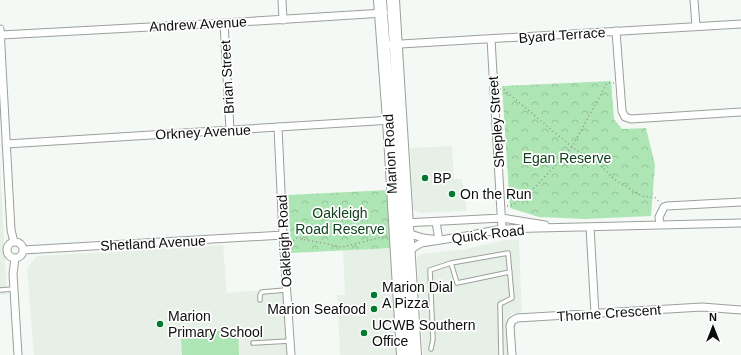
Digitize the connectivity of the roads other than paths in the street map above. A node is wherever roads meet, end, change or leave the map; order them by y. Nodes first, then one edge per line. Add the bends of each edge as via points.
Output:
1 (282, 0) edge
2 (380, 0) edge
3 (393, 0) edge
4 (694, 0) edge
5 (381, 13) junction
6 (394, 13) junction
7 (283, 20) junction
8 (224, 23) junction
9 (741, 24) edge
10 (696, 26) junction
11 (616, 31) junction
12 (0, 32) edge
13 (491, 39) junction
14 (396, 45) junction
15 (384, 46) junction
16 (1, 60) edge
17 (1, 69) edge
18 (741, 112) edge
19 (395, 120) junction
20 (278, 127) junction
21 (230, 130) junction
22 (6, 144) junction
23 (741, 202) edge
24 (502, 218) junction
25 (436, 222) junction
26 (741, 223) edge
27 (394, 224) junction
28 (660, 225) junction
29 (561, 227) junction
30 (590, 227) junction
31 (407, 228) junction
32 (502, 230) junction
33 (283, 235) junction
34 (439, 240) junction
35 (14, 242) junction
36 (23, 250) junction
37 (408, 250) junction
38 (15, 258) junction
39 (452, 263) junction
40 (510, 272) junction
41 (14, 289) junction
42 (0, 290) edge
43 (287, 290) junction
44 (260, 300) dead end
45 (741, 310) edge
46 (595, 314) junction
47 (290, 341) junction
48 (253, 343) dead end
49 (431, 349) dead end
50 (18, 355) edge
51 (291, 355) edge
52 (403, 355) edge
53 (415, 355) edge
54 (500, 355) edge
55 (512, 355) edge

1 - 7 street
2 - 5 main road, Marion Road
3 - 6 main road, Marion Road
4 - 10 street
5 - 6 street, Andrew Avenue
5 - 7 street, Andrew Avenue
5 - 15 main road, Marion Road
6 - 14 main road, Marion Road
7 - 8 street, Andrew Avenue
8 - 12 street, Andrew Avenue
8 - 21 street, Brian Street
9 - 10 street, Byard Terrace
10 - 11 street, Byard Terrace
11 - 13 street, Byard Terrace
11 - 18 street via 622,111 627,119
12 - 16 street
13 - 14 street, Byard Terrace
13 - 24 street, Shepley Street
14 - 15 street, Byard Terrace
14 - 19 main road, Marion Road
15 - 19 main road, Marion Road
16 - 17 street
17 - 22 street
19 - 20 street, Orkney Avenue
19 - 27 main road, Marion Road
19 - 31 main road, Marion Road
20 - 21 street, Orkney Avenue
20 - 33 street, Oakleigh Road
21 - 22 street, Orkney Avenue
22 - 35 street via 11,230
23 - 28 street via 667,206 659,217
24 - 25 street, Quick Road
24 - 29 street, Quick Road
24 - 32 street, Shepley Street
25 - 31 street, Quick Road
25 - 34 street, Quick Road
26 - 28 street, Quick Road
27 - 31 street, Quick Road
27 - 52 main road, Marion Road
28 - 30 street, Quick Road
29 - 30 street, Quick Road
29 - 32 street, Quick Road
30 - 46 street
31 - 34 street, Quick Road via 423,238
31 - 37 main road, Marion Road
32 - 34 street, Quick Road
33 - 36 street, Shetland Avenue
33 - 43 street, Oakleigh Road
34 - 37 street, Quick Road via 421,243
35 - 36 street via 20,244
35 - 38 street via 8,247 8,251
36 - 38 street via 20,256
37 - 53 main road, Marion Road
38 - 41 street
39 - 40 lane via 457,283
39 - 40 lane via 508,253
39 - 49 lane via 430,270 433,339
40 - 54 lane via 512,298 500,304
41 - 42 lane
41 - 50 street
43 - 44 lane via 262,292
43 - 47 street, Oakleigh Road
45 - 46 street, Thorne Crescent via 702,307
46 - 55 street, Thorne Crescent via 517,318 510,326
47 - 48 lane
47 - 51 street, Oakleigh Road

